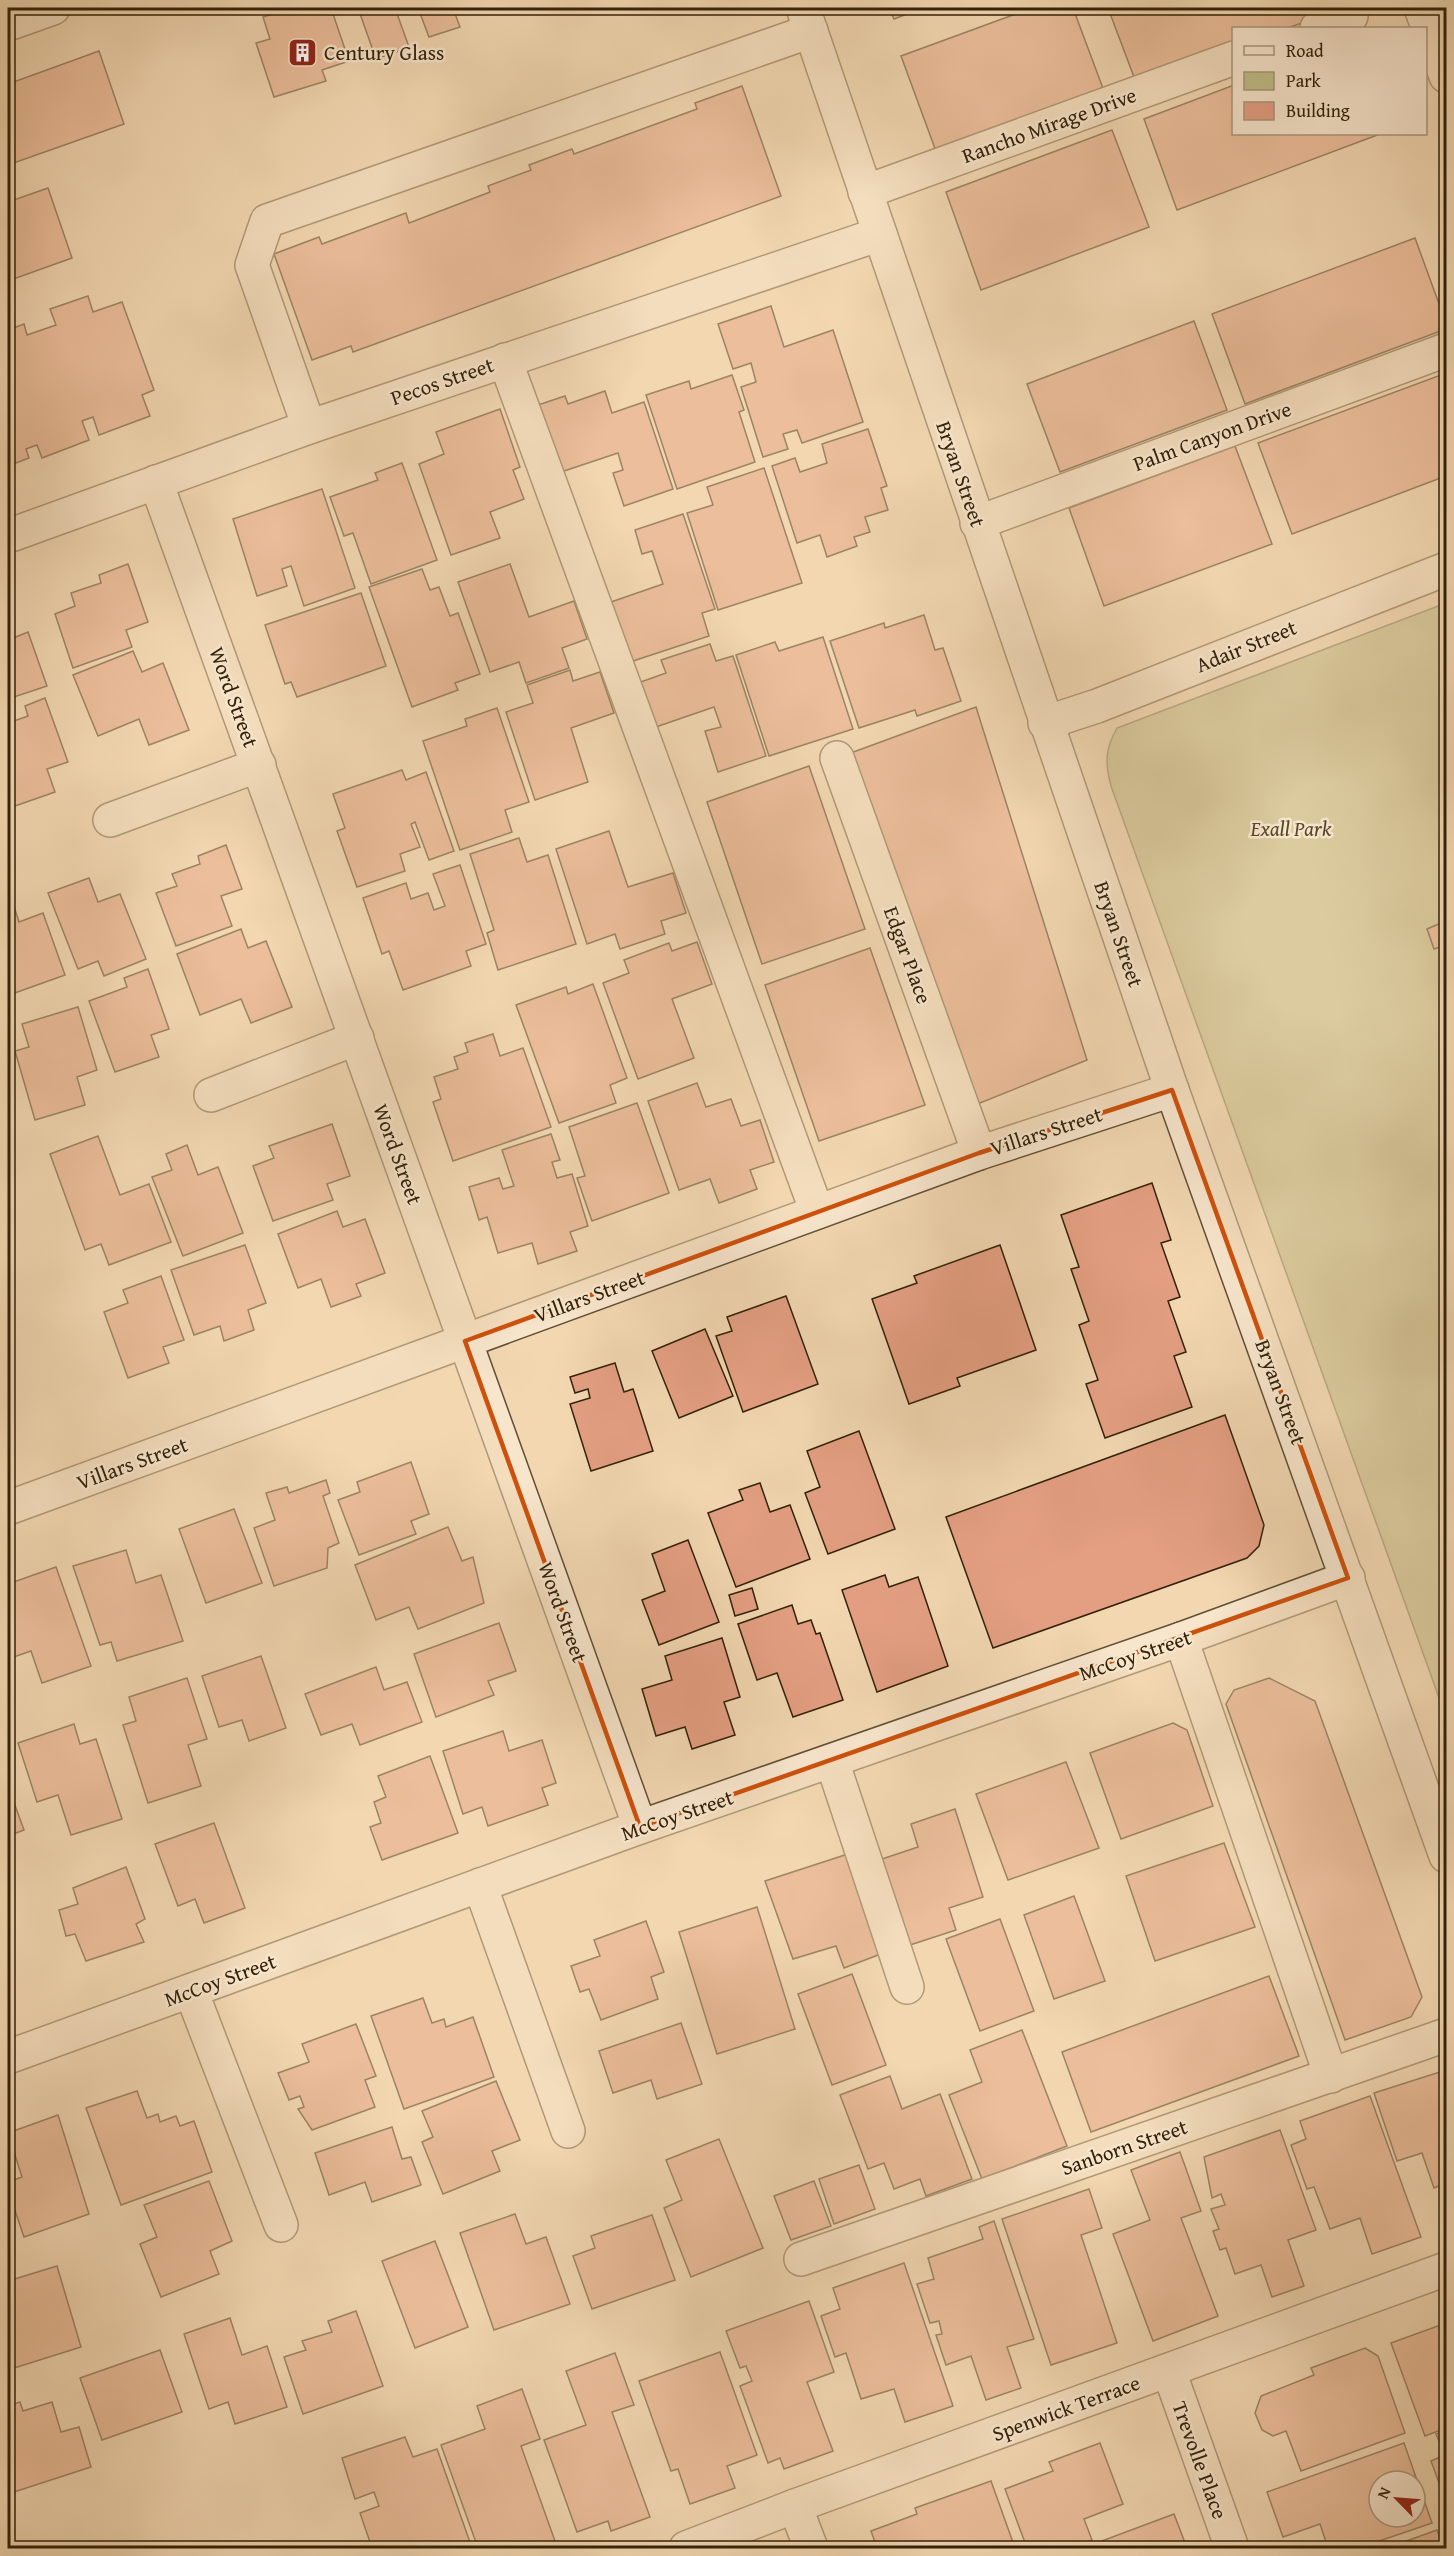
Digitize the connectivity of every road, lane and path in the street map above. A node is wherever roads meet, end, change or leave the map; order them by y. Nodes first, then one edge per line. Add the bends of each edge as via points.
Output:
1 (53, 8) edge
2 (1421, 8) edge
3 (1351, 16) dead end
4 (807, 19) edge
5 (8, 24) edge
6 (1320, 27) edge
7 (1232, 58) edge
8 (1446, 76) edge
9 (866, 192) junction
10 (880, 234) junction
11 (1446, 350) edge
12 (505, 360) junction
13 (309, 427) junction
14 (156, 482) junction
15 (977, 523) junction
16 (8, 536) edge
17 (1446, 569) edge
18 (1045, 723) junction
19 (837, 758) dead end
20 (259, 765) junction
21 (110, 820) dead end
22 (357, 1038) junction
23 (1172, 1090) junction
24 (211, 1095) dead end
25 (979, 1153) junction
26 (817, 1212) junction
27 (465, 1341) junction
28 (8, 1508) edge
29 (1348, 1578) junction
30 (1181, 1639) junction
31 (832, 1761) junction
32 (640, 1827) junction
33 (1446, 1856) edge
34 (480, 1885) junction
35 (907, 1988) dead end
36 (191, 1991) junction
37 (1446, 2035) edge
38 (8, 2057) edge
39 (1330, 2076) junction
40 (568, 2131) dead end
41 (282, 2225) dead end
42 (801, 2259) dead end
43 (1446, 2268) edge
44 (1169, 2371) junction
45 (795, 2506) junction
46 (686, 2548) edge
47 (811, 2548) edge
48 (1232, 2548) edge

1 - 5 street
2 - 8 street
3 - 6 street
4 - 9 street, Bryan Street
4 - 13 street via 267,220 252,265
7 - 9 street, Rancho Mirage Drive
9 - 10 street, Bryan Street
10 - 12 street, Pecos Street
10 - 15 street, Bryan Street
11 - 15 street, Palm Canyon Drive
12 - 13 street, Pecos Street
12 - 26 street
13 - 14 street, Pecos Street
14 - 16 street, Pecos Street
14 - 20 street, Word Street
15 - 18 street, Bryan Street
17 - 18 street, Adair Street
18 - 23 street, Bryan Street
19 - 25 street, Edgar Place
20 - 21 street
20 - 22 street, Word Street
22 - 24 street
22 - 27 street, Word Street
23 - 25 street, Villars Street
23 - 29 street, Bryan Street
25 - 26 street, Villars Street
26 - 27 street, Villars Street
27 - 28 street, Villars Street
27 - 32 street, Word Street
29 - 30 street, McCoy Street
29 - 33 street, Bryan Street
30 - 31 street, McCoy Street
30 - 39 street
31 - 32 street, McCoy Street
31 - 35 street
32 - 34 street, McCoy Street
34 - 36 street, McCoy Street
34 - 40 street
36 - 38 street, McCoy Street
36 - 41 street
37 - 39 street, Sanborn Street
39 - 42 street, Sanborn Street
43 - 44 street, Spenwick Terrace
44 - 45 street, Spenwick Terrace
44 - 48 street, Trevolle Place
45 - 46 street, Spenwick Terrace
45 - 47 street

